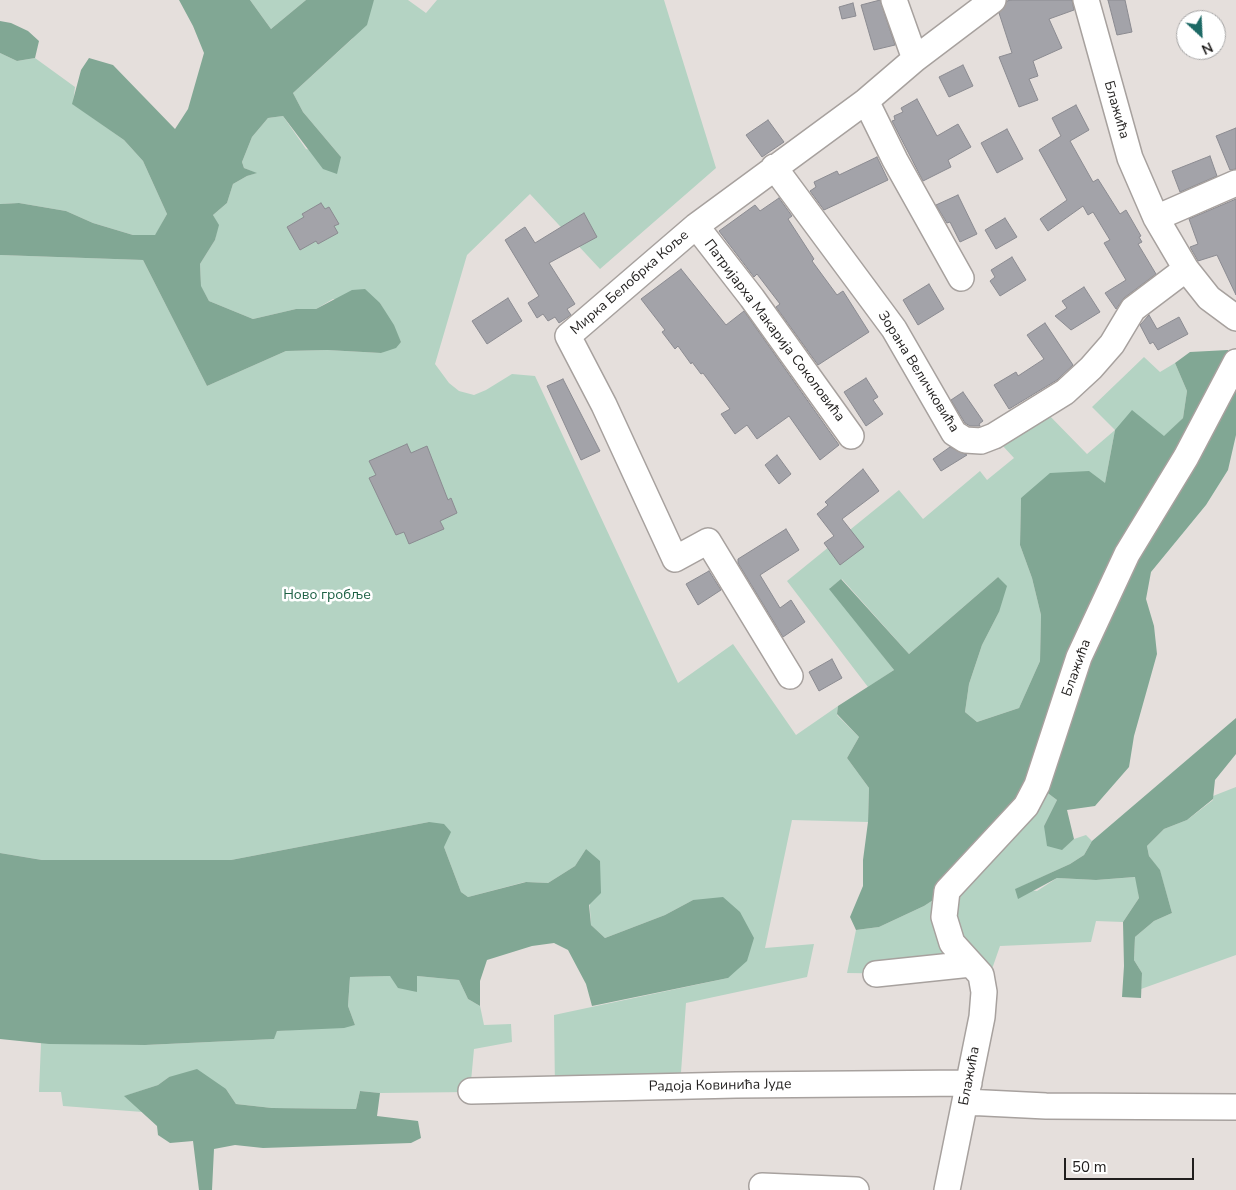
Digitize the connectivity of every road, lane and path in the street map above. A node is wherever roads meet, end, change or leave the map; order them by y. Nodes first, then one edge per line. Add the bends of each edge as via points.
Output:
1 (894, 0) edge
2 (993, 0) edge
3 (1086, 0) edge
4 (914, 59) junction
5 (866, 101) junction
6 (774, 167) junction
7 (1236, 183) edge
8 (1156, 218) junction
9 (696, 226) junction
10 (1186, 269) junction
11 (961, 278) dead end
12 (1236, 318) edge
13 (1236, 362) edge
14 (851, 436) dead end
15 (790, 676) dead end
16 (971, 964) junction
17 (876, 974) dead end
18 (471, 1091) dead end
19 (967, 1093) junction
20 (1236, 1107) edge
21 (762, 1186) dead end
22 (856, 1190) edge
23 (947, 1190) edge

1 - 4 street
2 - 4 street, Мирка Белобрка Коље
3 - 8 street, Блажића via 1130,158
4 - 5 street, Мирка Белобрка Коље
5 - 6 street, Мирка Белобрка Коље
5 - 11 street via 899,168
6 - 9 street, Мирка Белобрка Коље
6 - 10 street, Зорана Величковића via 894,329 954,433 965,440 981,441 994,436 1065,392 1112,344 1134,309
7 - 8 street
8 - 10 street, Блажића
9 - 14 street, Патријарха Макарија Соколовића
9 - 15 street, Мирка Белобрка Коље via 568,336 604,405 675,559 708,540
10 - 12 street, Блажића via 1209,298
13 - 16 street, Блажића via 1186,457 1127,554 1079,657 1038,785 1020,813 948,891 944,917 952,943
16 - 17 street
16 - 19 street, Блажића via 981,975 984,992
18 - 19 street, Радоја Ковинића Јуде via 736,1085
19 - 20 street, Радоја Ковинића Јуде via 1046,1106
19 - 23 street, Блажића
21 - 22 street

